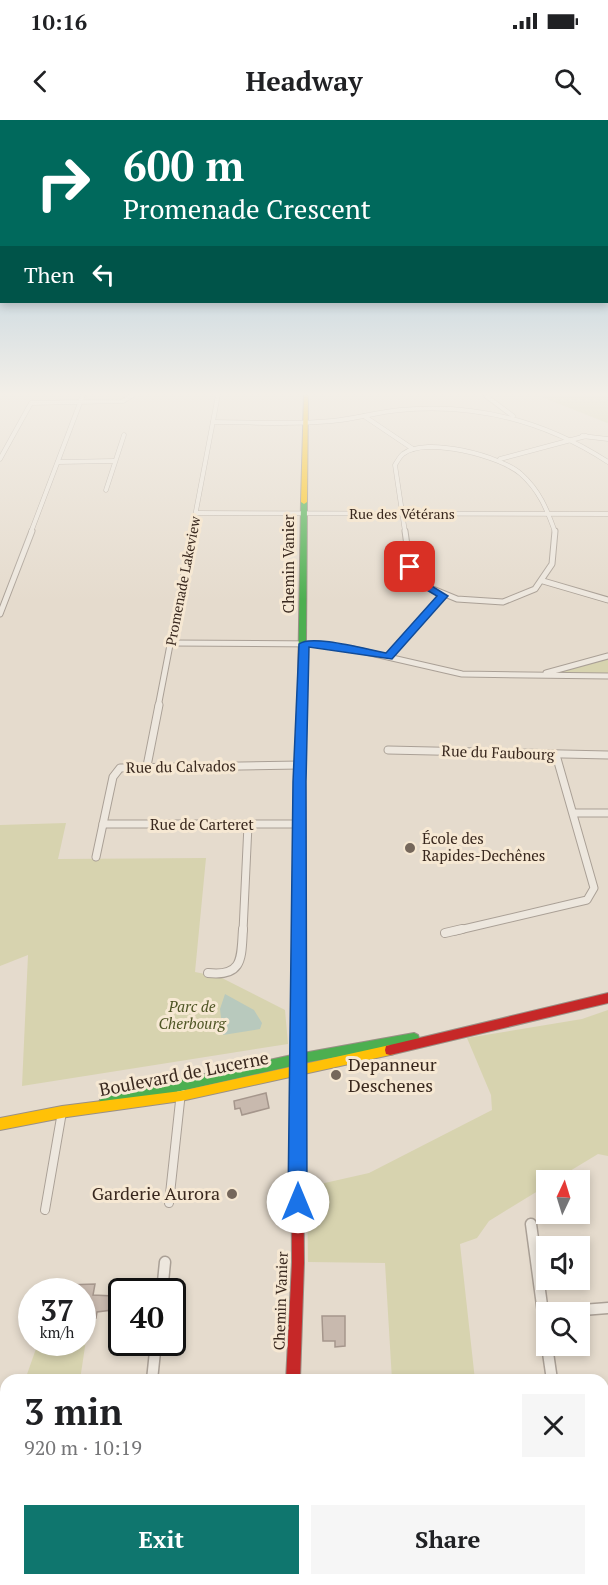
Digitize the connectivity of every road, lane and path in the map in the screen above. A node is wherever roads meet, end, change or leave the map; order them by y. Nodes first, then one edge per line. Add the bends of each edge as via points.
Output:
1 (57, 463) edge
2 (113, 463) edge
3 (205, 463) edge
4 (305, 463) edge
5 (396, 463) edge
6 (505, 463) edge
7 (106, 490) dead end
8 (196, 513) junction
9 (304, 513) junction
10 (403, 514) junction
11 (552, 514) junction
12 (608, 514) edge
13 (543, 581) junction
14 (443, 596) junction
15 (608, 600) edge
16 (0, 614) edge
17 (171, 643) junction
18 (304, 644) junction
19 (608, 656) edge
20 (389, 657) junction
21 (529, 676) junction
22 (608, 676) edge
23 (388, 750) dead end
24 (556, 755) junction
25 (608, 755) edge
26 (300, 765) junction
27 (147, 766) junction
28 (574, 813) junction
29 (608, 813) edge
30 (104, 824) junction
31 (300, 824) junction
32 (248, 825) junction
33 (96, 857) dead end
34 (445, 933) dead end
35 (208, 973) dead end
36 (608, 998) edge
37 (299, 1064) junction
38 (181, 1084) junction
39 (181, 1096) junction
40 (62, 1112) junction
41 (0, 1124) edge
42 (169, 1203) dead end
43 (45, 1209) dead end
44 (531, 1224) dead end
45 (165, 1262) dead end
46 (163, 1278) edge
47 (543, 1302) edge
48 (608, 1308) edge
49 (590, 1309) edge
50 (155, 1356) edge
51 (548, 1356) edge
52 (153, 1374) edge
53 (293, 1374) edge
54 (551, 1374) edge

1 - 16 street
2 - 7 street
3 - 8 street, Promenade Lakeview
4 - 9 street, Chemin Vanier
5 - 10 street
6 - 11 street via 532,486
8 - 9 street, Rue des Vétérans
8 - 17 street, Promenade Lakeview
9 - 10 street, Rue des Vétérans
9 - 18 street, Chemin Vanier
10 - 11 street, Rue des Vétérans
10 - 14 street via 413,575 423,586
11 - 12 street, Rue des Vétérans
11 - 13 street via 557,546
13 - 14 street via 524,594 496,602
13 - 15 street
14 - 20 street
17 - 18 street
17 - 27 street, Promenade Lakeview
18 - 20 street via 331,645
18 - 26 street, Chemin Vanier
19 - 21 street
20 - 21 street via 440,670
21 - 22 street
23 - 24 street, Rue du Faubourg
24 - 25 street, Rue du Faubourg
24 - 28 street
26 - 27 street, Rue du Calvados
26 - 31 street, Chemin Vanier
27 - 30 street, Rue du Calvados via 125,766 114,773
28 - 29 street
28 - 34 street via 594,888 587,900
30 - 32 street, Rue de Carteret
30 - 33 street, Rue du Calvados
31 - 32 street, Rue de Carteret
31 - 37 street, Chemin Vanier
32 - 35 street via 241,961 223,975
36 - 37 street, Boulevard de Lucerne
37 - 38 street, Boulevard de Lucerne
37 - 39 street, Boulevard de Lucerne
37 - 53 street, Chemin Vanier
38 - 39 street
38 - 40 street, Boulevard de Lucerne
39 - 40 street, Boulevard de Lucerne
39 - 42 street
40 - 41 street, Boulevard de Lucerne
40 - 43 street
44 - 47 street
45 - 46 street
48 - 49 street
50 - 52 street
51 - 54 street

